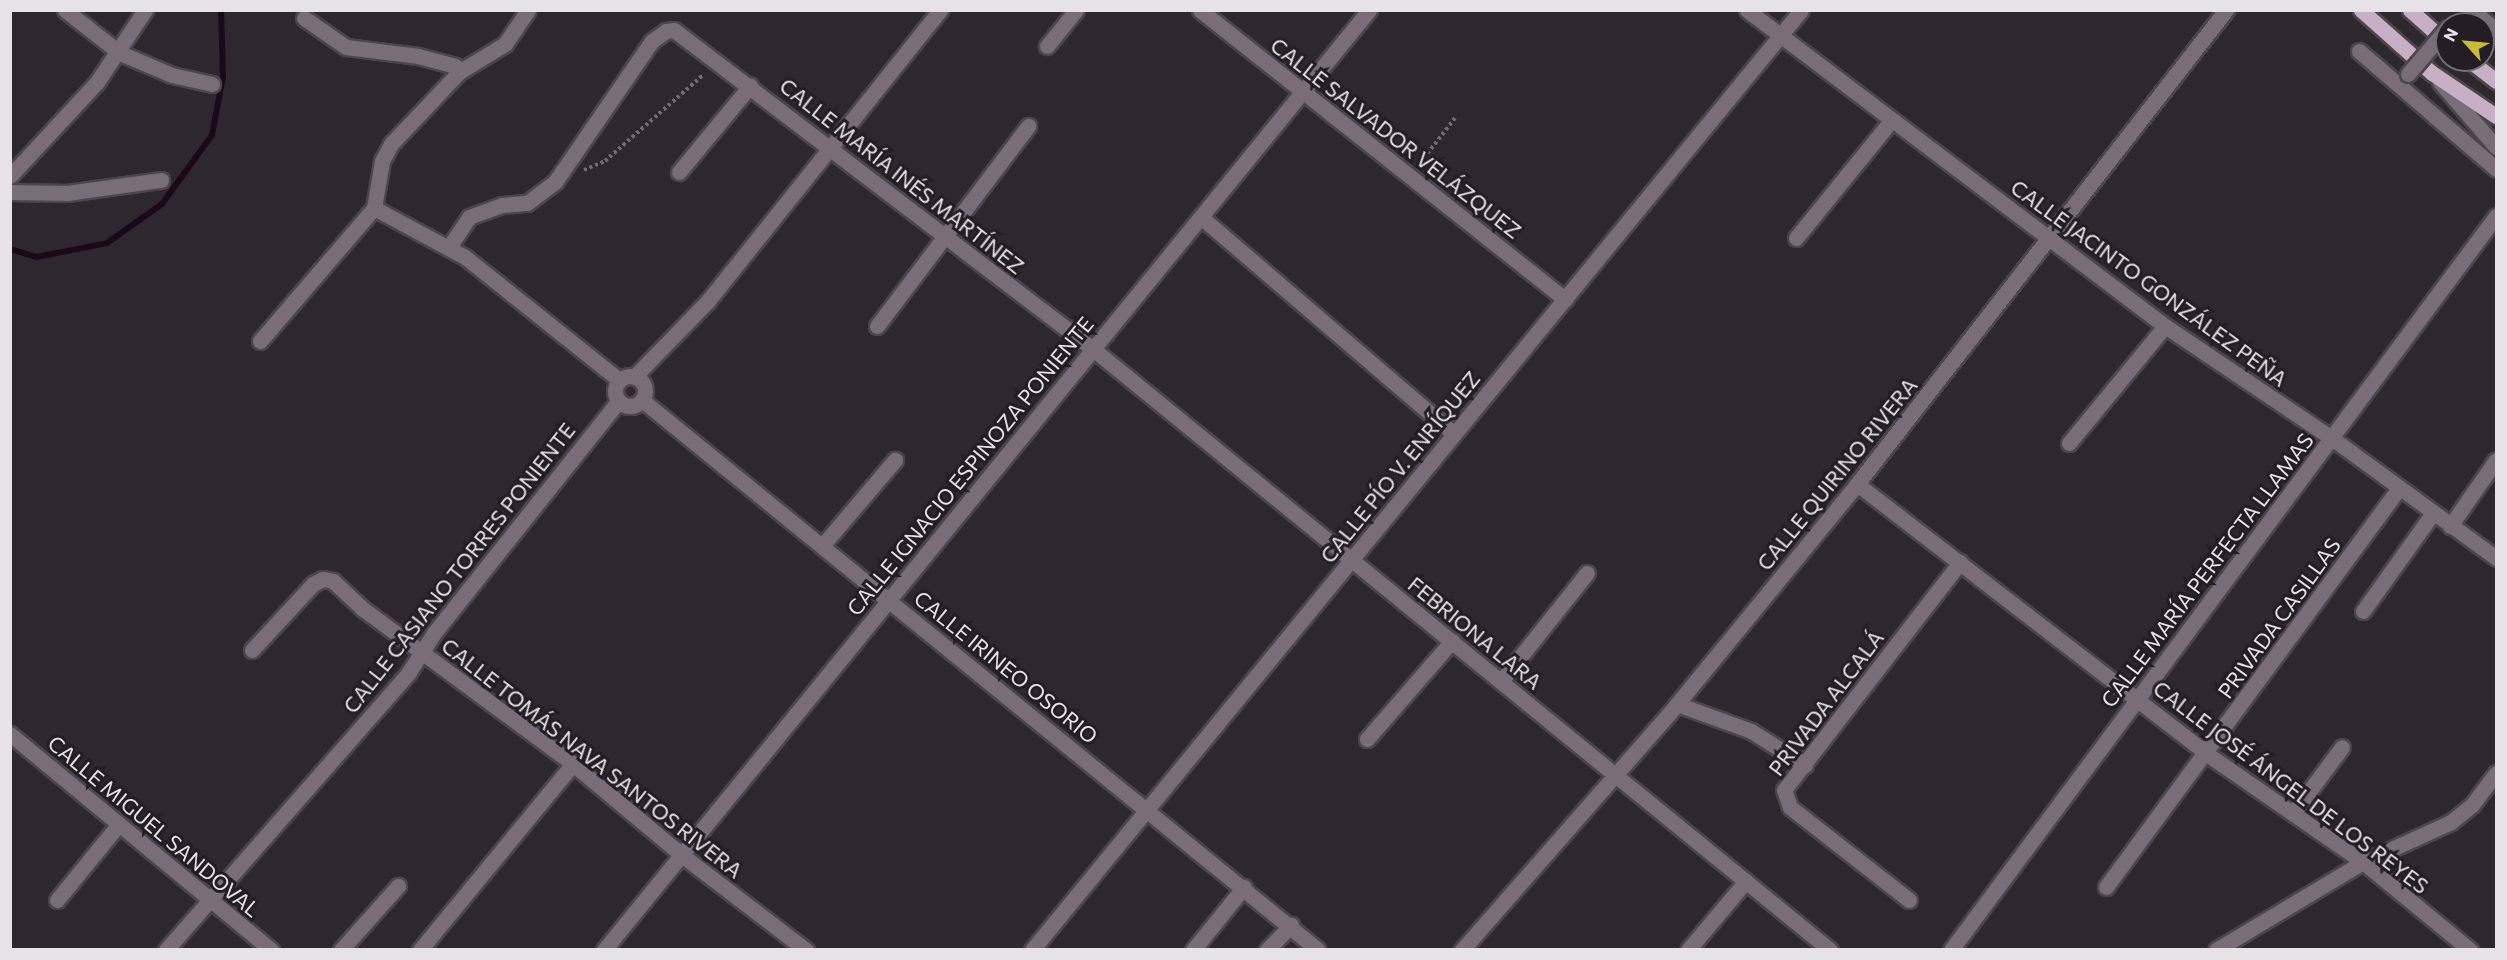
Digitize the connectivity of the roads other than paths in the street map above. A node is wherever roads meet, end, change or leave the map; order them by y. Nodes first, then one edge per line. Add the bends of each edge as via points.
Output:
1 (65, 10) edge
2 (145, 10) edge
3 (528, 10) edge
4 (940, 10) edge
5 (1076, 10) edge
6 (1200, 10) edge
7 (1369, 10) edge
8 (1747, 10) edge
9 (1802, 10) edge
10 (2226, 10) edge
11 (2361, 10) edge
12 (2410, 10) edge
13 (2475, 11) edge
14 (304, 18) dead end
15 (2496, 30) edge
16 (2435, 32) edge
17 (1780, 36) junction
18 (2435, 42) edge
19 (1047, 45) dead end
20 (2359, 51) dead end
21 (120, 52) junction
22 (459, 72) junction
23 (2432, 73) junction
24 (2408, 74) dead end
25 (212, 84) dead end
26 (750, 86) junction
27 (1303, 91) junction
28 (2496, 116) edge
29 (1890, 122) junction
30 (1028, 126) dead end
31 (828, 146) junction
32 (2496, 147) edge
33 (2496, 169) edge
34 (679, 172) dead end
35 (10, 176) edge
36 (161, 180) dead end
37 (10, 192) edge
38 (374, 208) junction
39 (2496, 216) edge
40 (1201, 217) junction
41 (943, 234) junction
42 (1796, 238) dead end
43 (2049, 238) junction
44 (449, 247) junction
45 (1565, 298) junction
46 (877, 326) dead end
47 (2165, 326) junction
48 (260, 341) dead end
49 (1093, 349) junction
50 (627, 379) junction
51 (642, 400) junction
52 (618, 402) junction
53 (1454, 434) junction
54 (2332, 439) junction
55 (2069, 444) dead end
56 (895, 460) dead end
57 (2496, 460) edge
58 (1857, 484) junction
59 (2399, 488) junction
60 (2433, 513) junction
61 (2450, 526) junction
62 (822, 546) junction
63 (2496, 558) edge
64 (1351, 560) junction
65 (1960, 562) junction
66 (1587, 573) dead end
67 (889, 598) junction
68 (2363, 611) dead end
69 (1452, 641) junction
70 (252, 650) dead end
71 (424, 654) junction
72 (1501, 681) junction
73 (2136, 698) junction
74 (1677, 704) junction
75 (10, 734) edge
76 (1367, 739) dead end
77 (2342, 747) dead end
78 (2207, 754) junction
79 (573, 764) junction
80 (1805, 765) junction
81 (2496, 773) edge
82 (1616, 775) junction
83 (1147, 808) junction
84 (2293, 813) junction
85 (118, 824) junction
86 (683, 856) junction
87 (2363, 862) junction
88 (1746, 881) junction
89 (398, 886) dead end
90 (1244, 886) junction
91 (2106, 887) dead end
92 (57, 900) dead end
93 (209, 900) junction
94 (1909, 900) dead end
95 (1291, 925) junction
96 (166, 950) edge
97 (271, 950) edge
98 (341, 950) edge
99 (420, 950) edge
100 (604, 950) edge
101 (806, 950) edge
102 (1032, 950) edge
103 (1193, 950) edge
104 (1267, 950) edge
105 (1318, 950) edge
106 (1462, 950) edge
107 (1688, 950) edge
108 (1830, 950) edge
109 (1950, 950) edge
110 (2216, 950) edge
111 (2470, 950) edge

1 - 21 street
2 - 21 street
3 - 22 street via 505,44
4 - 31 street
5 - 19 street
6 - 27 street, CALLE SALVADOR VELÁZQUEZ
7 - 27 street, CALLE IGNACIO ESPINOZA PONIENTE
8 - 17 street, CALLE JACINTO GONZÁLEZ PEÑA
9 - 17 street, CALLE PÍO V. ENRÍQUEZ
10 - 43 street, CALLE QUIRINO RIVERA
11 - 23 main road
12 - 16 main road
13 - 15 street
14 - 22 street via 346,47 418,56 455,66
17 - 29 street, CALLE JACINTO GONZÁLEZ PEÑA
17 - 45 street, CALLE PÍO V. ENRÍQUEZ
18 - 24 street, bridge
20 - 33 street
21 - 25 street via 172,75
21 - 35 street
22 - 38 street via 391,144 382,161
23 - 28 main road
23 - 32 street
26 - 31 street, CALLE MARÍA INÉS MARTÍNEZ
26 - 34 street
26 - 44 street, CALLE MARÍA INÉS MARTÍNEZ via 686,37 666,31 652,42 555,182 527,203 502,205 469,217
27 - 40 street, CALLE IGNACIO ESPINOZA PONIENTE
27 - 45 street, CALLE SALVADOR VELÁZQUEZ
29 - 42 street
29 - 43 street, CALLE JACINTO GONZÁLEZ PEÑA
30 - 41 street
31 - 41 street, CALLE MARÍA INÉS MARTÍNEZ
31 - 50 street via 707,302
36 - 37 street via 67,193
38 - 44 street
38 - 48 street
39 - 54 street, CALLE MARÍA PERFECTA LLAMAS
40 - 49 street, CALLE IGNACIO ESPINOZA PONIENTE
40 - 53 street
41 - 46 street
41 - 49 street, CALLE MARÍA INÉS MARTÍNEZ
43 - 47 street, CALLE JACINTO GONZÁLEZ PEÑA
43 - 58 street, CALLE QUIRINO RIVERA
44 - 50 street
45 - 53 street, CALLE PÍO V. ENRÍQUEZ
47 - 54 street, CALLE JACINTO GONZÁLEZ PEÑA
47 - 55 street
49 - 64 street, FEBRIONA LARA
49 - 67 street, CALLE IGNACIO ESPINOZA PONIENTE
50 - 51 street via 644,387
50 - 52 street via 614,391
51 - 52 street via 630,407
51 - 62 street, CALLE IRINEO OSORIO
52 - 71 street, CALLE CASIANO TORRES PONIENTE via 434,633
53 - 64 street, CALLE PÍO V. ENRÍQUEZ
54 - 59 street, CALLE JACINTO GONZÁLEZ PEÑA
54 - 73 street, CALLE MARÍA PERFECTA LLAMAS
56 - 62 street
57 - 61 street
58 - 65 street, CALLE JOSÉ ÁNGEL DE LOS REYES
58 - 74 street, CALLE QUIRINO RIVERA
59 - 60 street, CALLE JACINTO GONZÁLEZ PEÑA
59 - 78 street, PRIVADA CASILLAS
60 - 61 street, CALLE JACINTO GONZÁLEZ PEÑA
60 - 68 street
61 - 63 street, CALLE JACINTO GONZÁLEZ PEÑA
62 - 67 street, CALLE IRINEO OSORIO
64 - 69 street, FEBRIONA LARA
64 - 83 street, CALLE PÍO V. ENRÍQUEZ
65 - 73 street, CALLE JOSÉ ÁNGEL DE LOS REYES
65 - 80 street, PRIVADA ALCALÁ
66 - 72 street
67 - 83 street, CALLE IRINEO OSORIO
67 - 86 street, CALLE IGNACIO ESPINOZA PONIENTE
69 - 72 street, FEBRIONA LARA
69 - 76 street
70 - 71 street, CALLE TOMÁS NAVA SANTOS RIVERA via 313,584 323,579 333,581 363,609
71 - 79 street, CALLE TOMÁS NAVA SANTOS RIVERA
71 - 93 street, CALLE CASIANO TORRES PONIENTE
72 - 82 street, FEBRIONA LARA
73 - 78 street, CALLE JOSÉ ÁNGEL DE LOS REYES
73 - 109 street, CALLE MARÍA PERFECTA LLAMAS
74 - 80 street via 1751,731
74 - 82 street, CALLE QUIRINO RIVERA
75 - 85 street, CALLE MIGUEL SANDOVAL
77 - 84 street
78 - 84 street, CALLE JOSÉ ÁNGEL DE LOS REYES
78 - 91 street, PRIVADA CASILLAS
79 - 86 street, CALLE TOMÁS NAVA SANTOS RIVERA
79 - 99 street
80 - 94 street, PRIVADA ALCALÁ via 1785,785 1790,807
81 - 87 street via 2472,805 2451,822
82 - 88 street, FEBRIONA LARA
82 - 106 street, CALLE QUIRINO RIVERA
83 - 90 street, CALLE IRINEO OSORIO
83 - 102 street, CALLE PÍO V. ENRÍQUEZ
84 - 87 street, CALLE JOSÉ ÁNGEL DE LOS REYES
85 - 92 street
85 - 93 street, CALLE MIGUEL SANDOVAL
86 - 100 street, CALLE IGNACIO ESPINOZA PONIENTE
86 - 101 street, CALLE TOMÁS NAVA SANTOS RIVERA
87 - 110 street
87 - 111 street, CALLE JOSÉ ÁNGEL DE LOS REYES
88 - 107 street
88 - 108 street, FEBRIONA LARA
89 - 98 street
90 - 95 street, CALLE IRINEO OSORIO
90 - 103 street
93 - 96 street, CALLE CASIANO TORRES PONIENTE
93 - 97 street, CALLE MIGUEL SANDOVAL
95 - 104 street
95 - 105 street, CALLE IRINEO OSORIO

